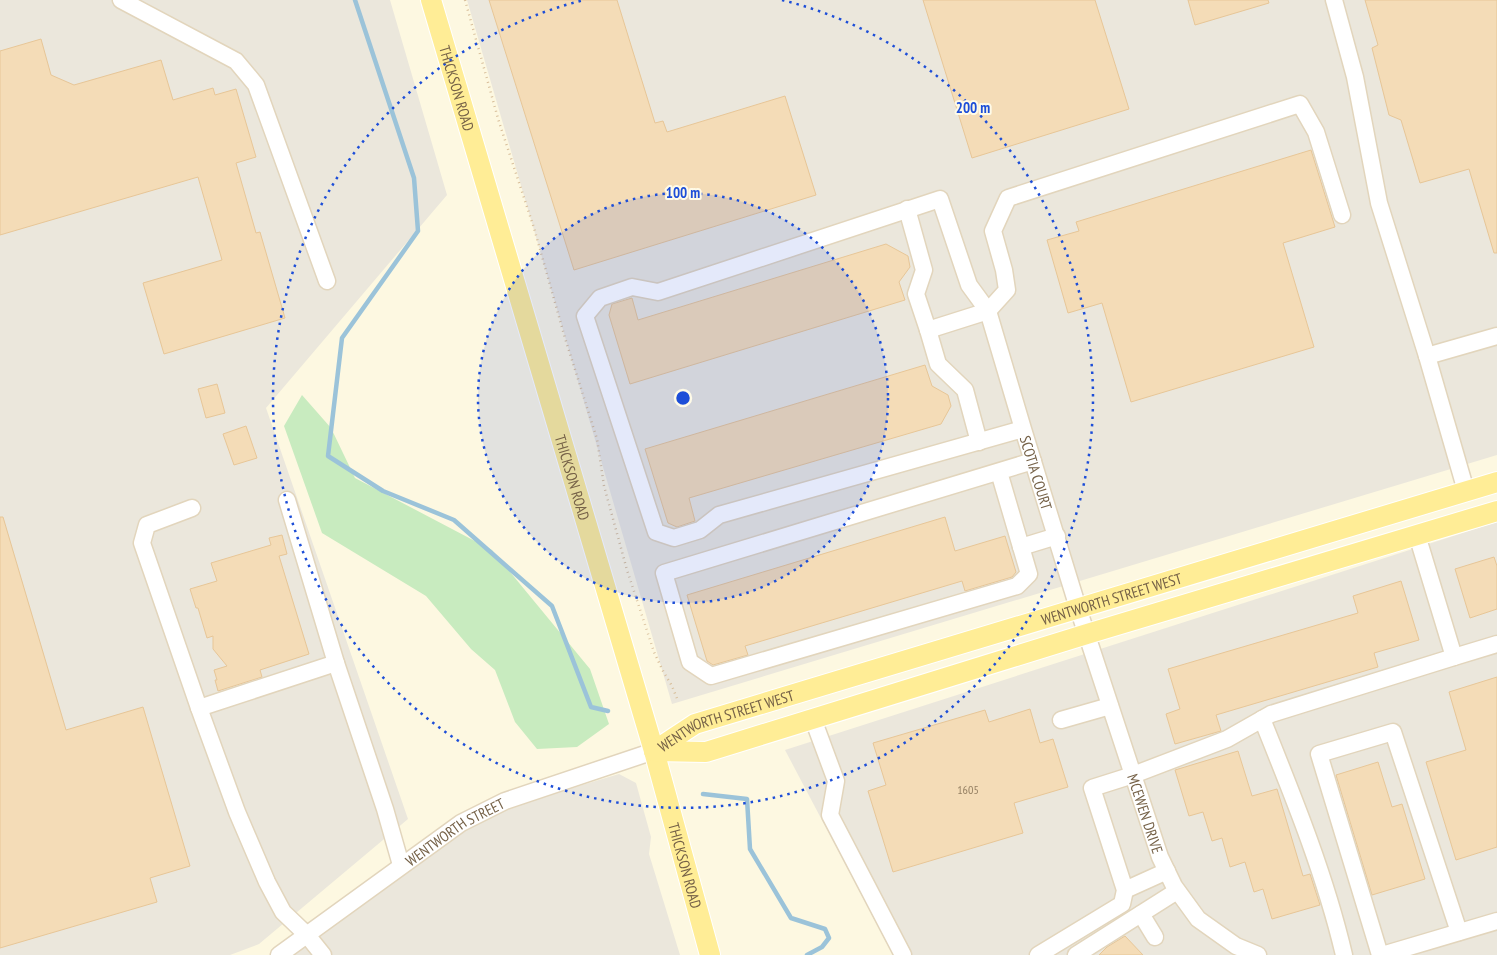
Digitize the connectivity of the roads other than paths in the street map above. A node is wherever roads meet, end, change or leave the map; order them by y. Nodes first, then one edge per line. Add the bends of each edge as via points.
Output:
1 (121, 0) edge
2 (431, 0) edge
3 (1334, 0) edge
4 (907, 209) junction
5 (1342, 215) dead end
6 (327, 281) dead end
7 (988, 311) junction
8 (928, 330) junction
9 (1497, 336) edge
10 (1427, 356) junction
11 (1022, 429) junction
12 (979, 442) junction
13 (1033, 461) junction
14 (999, 472) junction
15 (1497, 482) edge
16 (1466, 491) junction
17 (287, 500) dead end
18 (192, 508) dead end
19 (1497, 511) edge
20 (1417, 535) junction
21 (1057, 536) junction
22 (1021, 547) junction
23 (1078, 608) junction
24 (1086, 634) junction
25 (1497, 644) edge
26 (1454, 657) junction
27 (336, 663) junction
28 (1110, 706) junction
29 (199, 708) junction
30 (813, 719) junction
31 (1262, 719) junction
32 (1061, 720) dead end
33 (654, 751) junction
34 (1133, 775) junction
35 (401, 865) junction
36 (1166, 871) junction
37 (1125, 890) junction
38 (1177, 891) junction
39 (1141, 914) junction
40 (1497, 920) edge
41 (1459, 932) junction
42 (307, 935) junction
43 (1156, 937) dead end
44 (1233, 951) edge
45 (278, 955) edge
46 (323, 955) edge
47 (710, 955) edge
48 (903, 955) edge
49 (1038, 955) edge
50 (1076, 955) edge
51 (1258, 955) edge
52 (1344, 955) edge
53 (1381, 955) edge

1 - 6 street via 236,61 256,85
2 - 33 main road, THICKSON ROAD
3 - 10 street via 1355,77 1379,203
4 - 7 street via 940,199 968,285
4 - 8 street via 924,270 916,294
4 - 12 street via 658,292 632,287 600,298 585,316 656,532 674,538 700,530 719,515
5 - 7 street via 1316,132 1300,104 1008,198 993,231 1008,290
7 - 8 street
7 - 11 street, SCOTIA COURT
8 - 12 street via 938,364 965,390
9 - 10 street
10 - 16 street
11 - 12 street
11 - 13 street, SCOTIA COURT
13 - 14 street
13 - 21 street, SCOTIA COURT
14 - 22 street
14 - 22 street via 664,573 690,662 711,676 1017,586 1029,574
15 - 16 main road, WENTWORTH STREET WEST
16 - 23 main road, WENTWORTH STREET WEST
17 - 27 street
18 - 29 street via 147,525 142,543
19 - 20 main road, WENTWORTH STREET WEST
20 - 24 main road, WENTWORTH STREET WEST
20 - 26 street
21 - 22 street
21 - 23 street, SCOTIA COURT
23 - 24 street, SCOTIA COURT
23 - 33 main road, WENTWORTH STREET WEST via 694,724
24 - 28 street, MCEWEN DRIVE
24 - 30 main road, WENTWORTH STREET WEST
25 - 26 street
26 - 31 street
27 - 29 street
27 - 35 street
28 - 32 street
28 - 34 street, MCEWEN DRIVE
29 - 42 street via 267,882 282,912
30 - 33 main road, WENTWORTH STREET WEST via 706,752
30 - 48 street via 836,781 830,816
31 - 34 street via 1227,739
31 - 52 street via 1322,877
33 - 35 street, WENTWORTH STREET via 505,801 461,823
33 - 47 main road, THICKSON ROAD
34 - 36 street, MCEWEN DRIVE
34 - 37 street via 1092,788
35 - 42 street, WENTWORTH STREET
36 - 37 street
36 - 38 street, MCEWEN DRIVE
37 - 49 street via 1122,904
38 - 39 street
38 - 44 street, MCEWEN DRIVE via 1198,919
39 - 43 street
39 - 50 street
40 - 41 street
41 - 53 street
41 - 53 street via 1393,732 1319,754
42 - 45 street, WENTWORTH STREET
42 - 46 street
44 - 51 street, MCEWEN DRIVE

